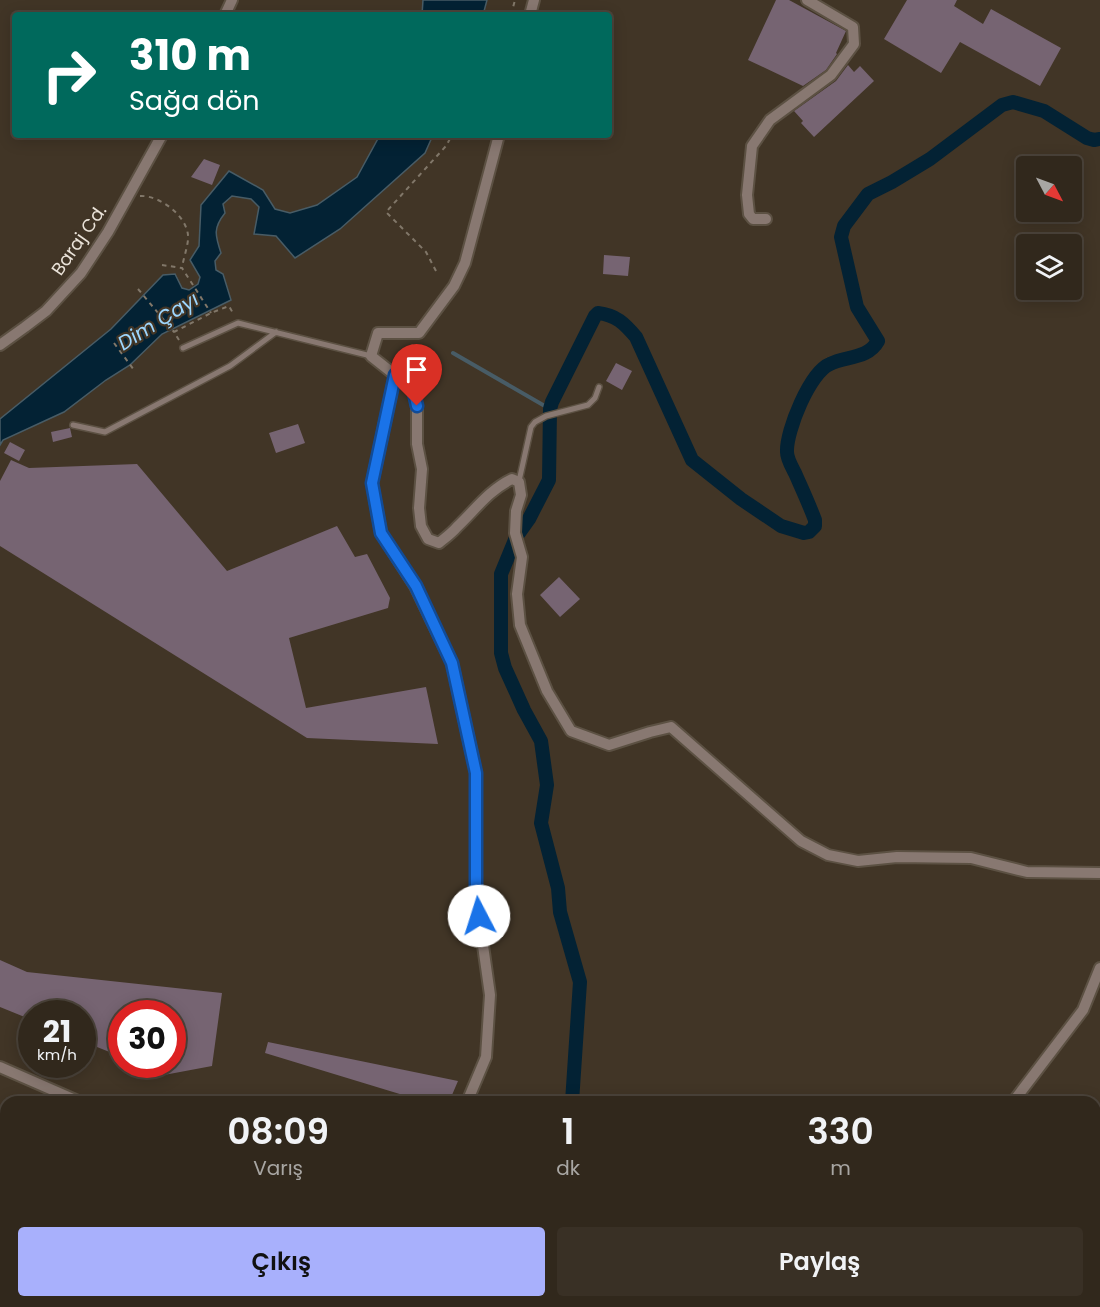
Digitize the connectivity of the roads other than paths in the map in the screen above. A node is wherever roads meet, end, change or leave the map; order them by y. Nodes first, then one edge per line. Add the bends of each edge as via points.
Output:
1 (807, 0) edge
2 (160, 138) edge
3 (498, 138) edge
4 (766, 219) dead end
5 (276, 332) junction
6 (0, 345) edge
7 (183, 348) road end
8 (371, 356) junction
9 (395, 375) junction
10 (599, 387) dead end
11 (73, 425) dead end
12 (519, 482) junction
13 (1100, 873) edge
14 (1100, 968) edge
15 (0, 1067) edge
16 (66, 1096) edge
17 (470, 1096) edge
18 (1018, 1096) edge

1 - 4 street via 853,27 854,45 831,75 770,120 752,146 749,214 753,219
2 - 6 street, Baraj Cd. via 81,273 46,310
3 - 8 street via 465,263 454,286 420,333 378,333
5 - 7 lane via 238,323
5 - 8 lane
5 - 11 lane via 230,366 105,432
8 - 9 street
9 - 12 street via 412,384 417,406 417,444 422,469 419,508 421,526 428,539 439,543 501,484 512,479
9 - 17 street via 372,483 381,533 416,586 452,663 476,773 476,896 490,995 486,1057
10 - 12 lane via 588,405 546,416 531,427
12 - 13 street via 516,536 522,557 517,594 520,625 547,691 571,730 609,745 671,727 801,842 828,855 858,861 970,858 1027,872
14 - 18 street via 1083,1010
15 - 16 street

